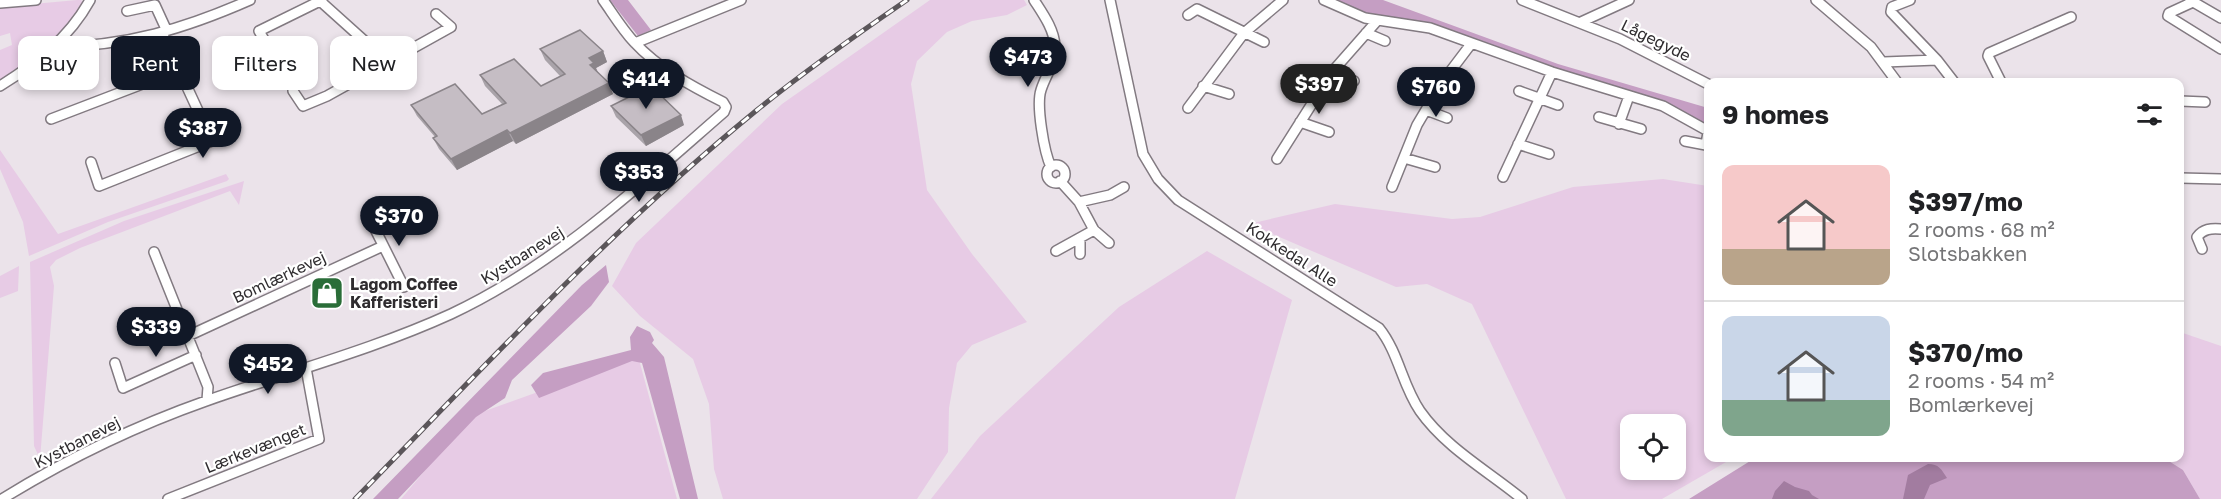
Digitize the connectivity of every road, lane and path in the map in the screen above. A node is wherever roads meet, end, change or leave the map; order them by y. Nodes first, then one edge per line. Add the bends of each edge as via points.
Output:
1 (36, 0) edge
2 (90, 0) edge
3 (250, 0) edge
4 (320, 0) edge
5 (603, 0) edge
6 (741, 0) edge
7 (1034, 0) edge
8 (1110, 0) edge
9 (1283, 0) edge
10 (1324, 0) edge
11 (1522, 0) edge
12 (1629, 0) edge
13 (1816, 0) edge
14 (1910, 0) edge
15 (2192, 1) edge
16 (0, 3) edge
17 (127, 11) dead end
18 (436, 14) dead end
19 (1188, 15) dead end
20 (2071, 17) dead end
21 (2221, 18) edge
22 (1376, 22) junction
23 (1581, 22) junction
24 (1244, 33) junction
25 (1366, 33) junction
26 (163, 35) junction
27 (64, 36) edge
28 (262, 36) edge
29 (359, 36) edge
30 (1385, 41) dead end
31 (1264, 42) dead end
32 (635, 43) junction
33 (1471, 44) junction
34 (99, 46) edge
35 (417, 46) edge
36 (2221, 49) edge
37 (1937, 60) junction
38 (1884, 62) junction
39 (1332, 72) junction
40 (1552, 72) junction
41 (18, 73) edge
42 (1895, 78) edge
43 (1951, 78) edge
44 (1999, 78) edge
45 (1354, 81) dead end
46 (1704, 82) edge
47 (0, 86) edge
48 (1203, 86) junction
49 (127, 90) edge
50 (188, 90) edge
51 (338, 90) edge
52 (293, 91) dead end
53 (1519, 91) dead end
54 (1228, 94) dead end
55 (1629, 96) junction
56 (1538, 98) junction
57 (2184, 101) edge
58 (2205, 102) dead end
59 (1558, 105) dead end
60 (1188, 108) dead end
61 (1426, 110) junction
62 (1447, 117) dead end
63 (1599, 117) dead end
64 (51, 119) dead end
65 (1300, 122) junction
66 (1619, 123) junction
67 (1641, 129) dead end
68 (1704, 129) edge
69 (1329, 132) dead end
70 (1685, 141) dead end
71 (1518, 144) junction
72 (1704, 145) edge
73 (1549, 154) dead end
74 (1404, 158) junction
75 (1277, 159) dead end
76 (91, 162) dead end
77 (1435, 167) dead end
78 (1503, 177) dead end
79 (2184, 178) edge
80 (2221, 179) edge
81 (1124, 187) dead end
82 (1392, 187) dead end
83 (1079, 202) junction
84 (370, 219) dead end
85 (2221, 229) edge
86 (1094, 230) junction
87 (1080, 238) junction
88 (1109, 243) dead end
89 (383, 246) junction
90 (2202, 249) dead end
91 (1056, 251) dead end
92 (154, 252) dead end
93 (1080, 254) dead end
94 (404, 287) dead end
95 (188, 336) junction
96 (196, 355) junction
97 (115, 363) dead end
98 (306, 368) junction
99 (207, 400) junction
100 (2, 499) edge
101 (168, 499) edge
102 (1522, 499) edge

1 - 16 street
2 - 27 street
3 - 26 street
4 - 28 street via 259,31
4 - 29 street
5 - 32 street
6 - 32 street
7 - 83 street via 1053,31 1056,46 1038,105 1046,159 1051,167 1065,170 1066,177 1060,181
8 - 102 street, Kokkedal Alle via 1143,154 1151,171 1178,200 1379,328 1390,339 1419,410 1436,429
9 - 24 street
10 - 22 street
11 - 23 street, Lågegyde
12 - 23 street
13 - 38 street via 1853,29
14 - 37 street via 1892,7 1891,12
15 - 21 street
15 - 36 street via 2168,16
17 - 26 street via 155,5 166,29
18 - 35 street via 451,27
19 - 24 street via 1197,9
20 - 44 street via 1989,53
22 - 25 street
22 - 33 street via 1419,26
23 - 46 street, Lågegyde
24 - 31 street
24 - 48 street
25 - 30 street
25 - 39 street
26 - 34 street
32 - 98 street, Kystbanevej via 675,77 723,102 724,112 600,219 538,264 454,313
33 - 40 street
33 - 61 street
37 - 38 street
37 - 43 street
38 - 42 street
39 - 45 street
39 - 65 street
40 - 55 street
40 - 56 street
41 - 47 street
48 - 54 street
48 - 60 street
49 - 64 street
50 - 76 street via 212,141 99,186
51 - 52 street via 303,106
53 - 56 street
55 - 66 street
55 - 68 street via 1674,111
56 - 59 street
56 - 71 street
57 - 58 street
61 - 62 street
61 - 74 street
63 - 66 street
65 - 69 street
65 - 75 street
66 - 67 street
70 - 72 street
71 - 73 street
71 - 78 street
74 - 77 street
74 - 82 street
79 - 80 street
81 - 83 street via 1110,195
83 - 86 street
84 - 89 street
85 - 90 street via 2200,233 2197,237
86 - 87 street
86 - 88 street
87 - 91 street
87 - 93 street
89 - 94 street
89 - 95 street, Bomlærkevej
92 - 95 street
95 - 96 street
96 - 97 street via 123,388
96 - 99 street via 208,387
98 - 99 street, Kystbanevej
98 - 101 street, Lærkevænget via 319,439
99 - 100 street, Kystbanevej via 110,440

